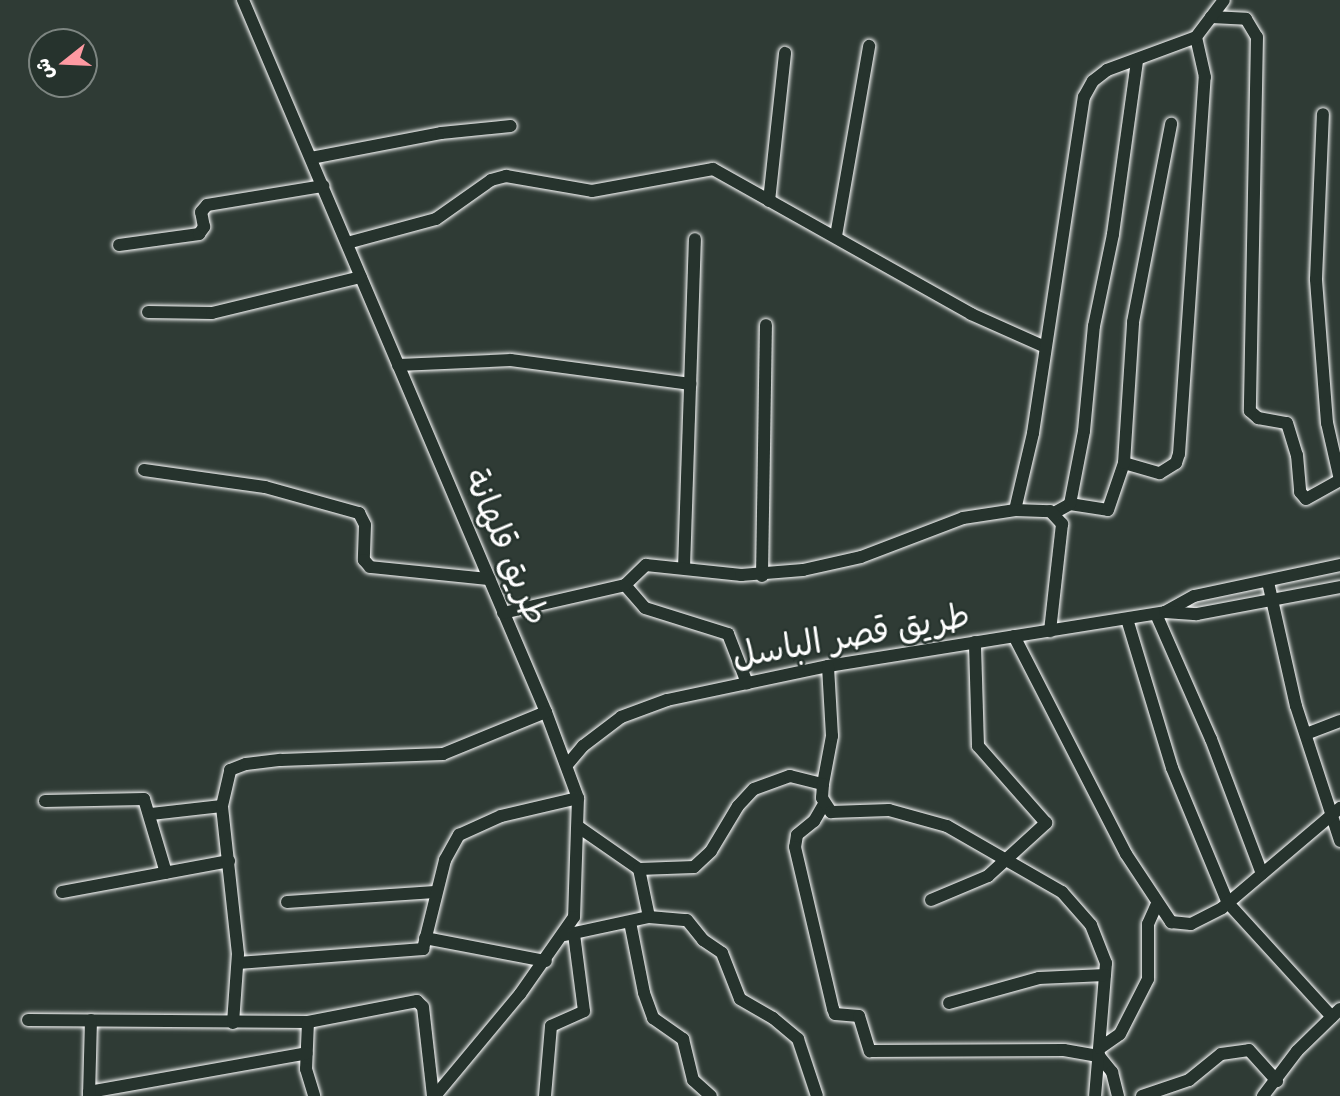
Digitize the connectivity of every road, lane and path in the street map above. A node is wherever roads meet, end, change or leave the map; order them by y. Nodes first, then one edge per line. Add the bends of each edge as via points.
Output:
1 (243, 0) edge
2 (1224, 0) edge
3 (1211, 17) junction
4 (1196, 37) junction
5 (869, 46) dead end
6 (785, 53) dead end
7 (1137, 60) junction
8 (1323, 114) dead end
9 (1171, 124) dead end
10 (511, 126) dead end
11 (311, 158) junction
12 (323, 186) junction
13 (769, 201) junction
14 (836, 236) junction
15 (695, 239) dead end
16 (347, 243) junction
17 (119, 246) dead end
18 (361, 277) junction
19 (148, 312) dead end
20 (766, 325) dead end
21 (1045, 347) junction
22 (398, 365) junction
23 (690, 383) junction
24 (1124, 463) junction
25 (144, 470) dead end
26 (1070, 504) junction
27 (1015, 510) junction
28 (1054, 513) junction
29 (1340, 565) edge
30 (684, 568) junction
31 (762, 576) junction
32 (489, 579) junction
33 (1268, 582) junction
34 (625, 585) junction
35 (1340, 587) edge
36 (1272, 602) junction
37 (503, 613) junction
38 (1160, 613) junction
39 (1127, 619) junction
40 (1050, 631) junction
41 (1014, 636) junction
42 (975, 642) junction
43 (828, 666) junction
44 (747, 683) junction
45 (546, 712) junction
46 (1340, 721) edge
47 (1306, 734) junction
48 (567, 765) junction
49 (823, 784) junction
50 (578, 798) junction
51 (44, 801) dead end
52 (824, 804) junction
53 (222, 806) junction
54 (1336, 810) edge
55 (151, 814) junction
56 (580, 828) junction
57 (1340, 841) edge
58 (1008, 860) junction
59 (229, 861) junction
60 (639, 869) junction
61 (166, 873) junction
62 (1262, 874) junction
63 (62, 892) dead end
64 (435, 892) junction
65 (931, 900) dead end
66 (287, 902) dead end
67 (1228, 903) junction
68 (1156, 906) junction
69 (649, 917) junction
70 (630, 922) junction
71 (569, 934) junction
72 (425, 938) junction
73 (546, 961) junction
74 (238, 963) junction
75 (1105, 975) junction
76 (949, 1003) dead end
77 (1336, 1013) edge
78 (28, 1020) dead end
79 (91, 1020) junction
80 (308, 1022) junction
81 (233, 1023) junction
82 (1100, 1052) junction
83 (307, 1053) junction
84 (1276, 1083) junction
85 (89, 1094) edge
86 (314, 1096) edge
87 (434, 1096) edge
88 (545, 1096) edge
89 (711, 1096) edge
90 (817, 1096) edge
91 (1095, 1096) edge
92 (1118, 1096) edge
93 (1142, 1096) edge
94 (1263, 1096) edge
95 (1283, 1096) edge

1 - 11 street, طريق قلهانة
2 - 3 street
3 - 4 street
3 - 8 street via 1246,19 1257,37 1250,411 1258,418 1287,423 1297,455 1300,492 1306,499 1340,480 1327,423 1316,279
4 - 7 street
4 - 24 street via 1205,77 1179,453 1176,463 1160,473
5 - 14 street
6 - 13 street
7 - 21 street via 1107,70 1093,81 1084,97
7 - 26 street
9 - 24 street via 1133,322
10 - 11 street via 441,133
11 - 12 street, طريق قلهانة
12 - 16 street, طريق قلهانة
12 - 17 street via 207,205 201,212 204,227 199,234
13 - 14 street
13 - 16 street via 727,174 708,168 592,191 506,176 491,180 436,219
14 - 21 street via 971,314
15 - 23 street
16 - 18 street, طريق قلهانة
18 - 19 street via 212,313
18 - 22 street, طريق قلهانة
20 - 31 street
21 - 27 street via 1033,433
22 - 23 street via 510,360
22 - 32 street, طريق قلهانة
23 - 30 street
24 - 26 street via 1108,510
25 - 32 street via 265,487 359,513 365,525 364,560 370,567
26 - 28 street
27 - 28 street
27 - 31 street via 951,521 861,557
28 - 40 street via 1062,533
29 - 33 street, طريق قصر الباسل
30 - 31 street
30 - 34 street via 646,565
32 - 37 street, طريق قلهانة
33 - 36 street
33 - 38 street, طريق قصر الباسل via 1194,596
34 - 37 street
34 - 44 street via 645,608 728,634
35 - 36 street, طريق قصر الباسل
36 - 38 street, طريق قصر الباسل via 1197,614
36 - 47 street
37 - 45 street, طريق قلهانة
38 - 39 street, طريق قصر الباسل
38 - 62 street
39 - 40 street, طريق قصر الباسل
39 - 67 street via 1168,756
40 - 41 street, طريق قصر الباسل
41 - 42 street, طريق قصر الباسل
41 - 68 street via 1041,697
42 - 43 street, طريق قصر الباسل
42 - 58 street via 978,746 1046,822
43 - 44 street, طريق قصر الباسل
43 - 49 street via 832,736
44 - 48 street, طريق قصر الباسل via 632,712 601,730
45 - 48 street, طريق قلهانة
45 - 53 street via 443,754 246,764 226,775
46 - 47 street
47 - 54 street
48 - 50 street, طريق قلهانة
49 - 52 street
49 - 60 street via 796,776 768,781 738,806 699,865
50 - 56 street, طريق قلهانة
50 - 64 street via 501,816 459,835
51 - 55 street via 139,797 147,802
52 - 58 street via 831,812 842,814 875,809 927,817
52 - 82 street via 814,821 797,835 795,847 833,1009 835,1014 859,1016 870,1051
53 - 55 street
53 - 59 street
54 - 57 street
54 - 62 street
55 - 61 street
56 - 60 street
56 - 71 street, طريق قلهانة via 578,901
58 - 65 street via 976,883
58 - 75 street via 1078,906 1099,940
59 - 61 street
59 - 74 street
60 - 69 street
61 - 63 street
62 - 67 street
64 - 66 street
64 - 72 street
67 - 68 street via 1184,925 1164,918
67 - 77 street
68 - 82 street via 1148,924 1148,979 1120,1034
69 - 70 street
69 - 90 street via 687,920 703,940 720,950 740,999 798,1039
70 - 71 street
70 - 89 street via 653,1018 682,1039 693,1080
71 - 73 street, طريق قلهانة
71 - 88 street via 584,1011 551,1026
72 - 73 street
72 - 74 street via 423,948
73 - 87 street, طريق قلهانة
74 - 81 street
75 - 76 street via 1040,978
75 - 82 street
77 - 84 street via 1297,1051
78 - 79 street
79 - 81 street
79 - 85 street
80 - 81 street
80 - 83 street
80 - 87 street via 419,1003
82 - 91 street
82 - 92 street via 1112,1072
83 - 85 street
83 - 86 street via 307,1082
84 - 93 street via 1249,1050 1222,1054 1189,1080
84 - 94 street
84 - 95 street

